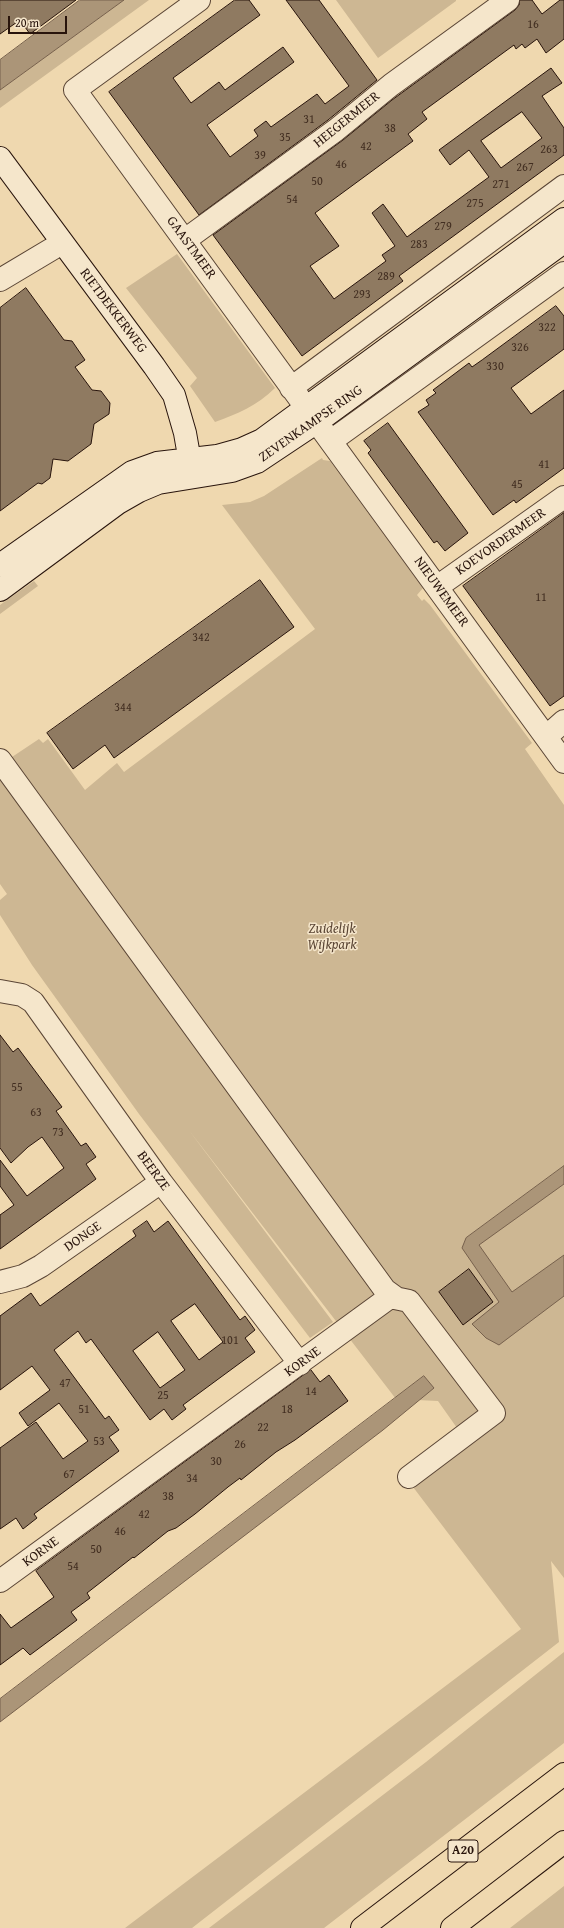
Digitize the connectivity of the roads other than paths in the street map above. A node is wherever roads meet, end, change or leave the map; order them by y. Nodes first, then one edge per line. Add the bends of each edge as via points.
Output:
1 (199, 0) edge
2 (508, 0) edge
3 (0, 158) edge
4 (564, 186) edge
5 (564, 220) edge
6 (186, 240) junction
7 (564, 242) edge
8 (62, 243) junction
9 (564, 273) edge
10 (0, 280) edge
11 (292, 388) junction
12 (311, 415) junction
13 (331, 441) junction
14 (192, 469) junction
15 (564, 497) edge
16 (0, 565) edge
17 (437, 587) junction
18 (0, 590) edge
19 (564, 721) edge
20 (546, 737) junction
21 (0, 760) edge
22 (564, 762) edge
23 (0, 991) edge
24 (161, 1182) junction
25 (0, 1282) edge
26 (396, 1298) junction
27 (300, 1364) junction
28 (410, 1477) dead end
29 (2, 1576) edge
30 (564, 1774) edge
31 (564, 1842) edge
32 (362, 1928) edge
33 (452, 1928) edge

1 - 6 street, GAASTMEER via 75,90
2 - 6 street, HEEGERMEER
3 - 8 street, RIETDEKKERWEG
4 - 11 street
5 - 12 street, ZEVENKAMPSE RING
6 - 11 street, GAASTMEER
7 - 12 street, ZEVENKAMPSE RING
8 - 10 street
8 - 14 street, RIETDEKKERWEG via 174,395
9 - 13 street, ZEVENKAMPSE RING
11 - 12 street, GAASTMEER
12 - 13 street, NIEUWEMEER
12 - 14 street, ZEVENKAMPSE RING via 262,440 217,456
13 - 17 street, NIEUWEMEER
14 - 16 street, ZEVENKAMPSE RING via 157,463 132,472
14 - 18 street, ZEVENKAMPSE RING via 139,491 118,503
15 - 17 street, KOEVORDERMEER
17 - 20 street, NIEUWEMEER
19 - 20 street
20 - 22 street, NIEUWEMEER
21 - 26 street via 385,1290
23 - 24 street, BEERZE via 22,995 33,1002
24 - 25 street, DONGE via 41,1266 23,1276
24 - 27 street, BEERZE
26 - 27 street, KORNE via 390,1297
26 - 28 street via 409,1301 494,1413
27 - 29 street, KORNE
30 - 32 highway, A20
31 - 33 highway

